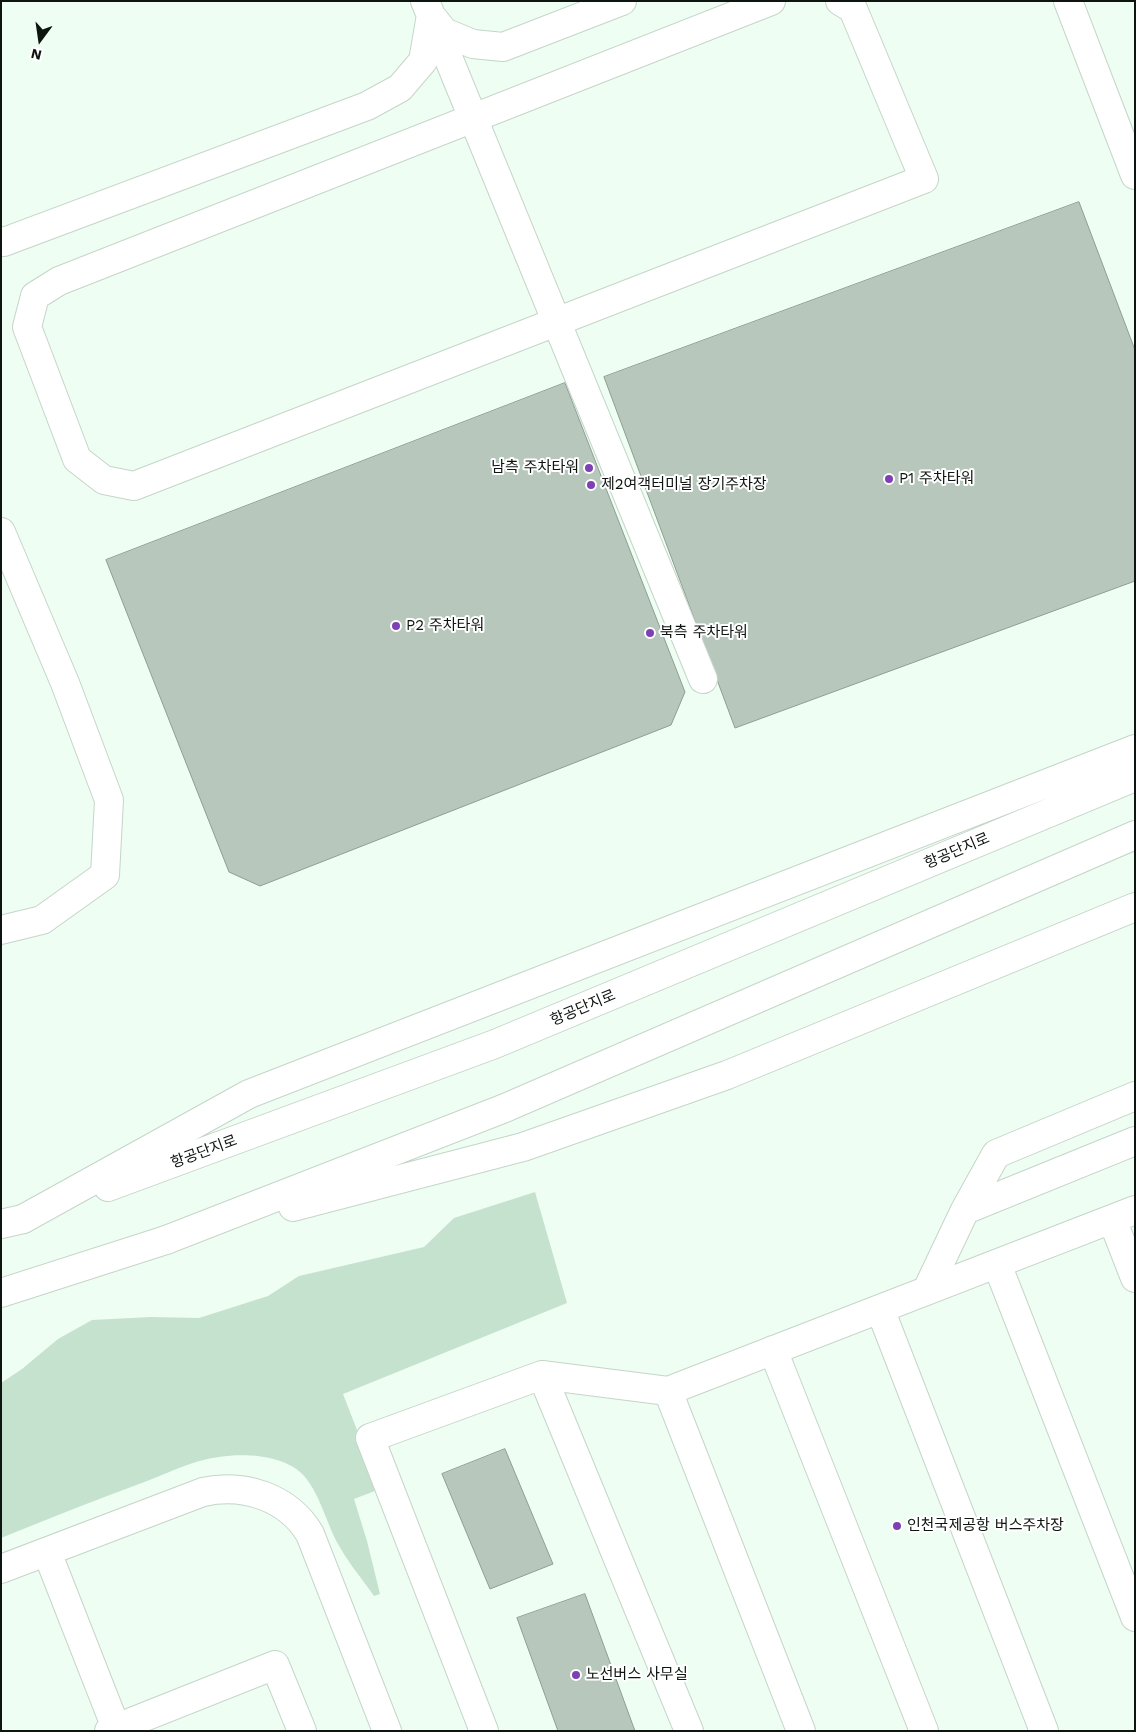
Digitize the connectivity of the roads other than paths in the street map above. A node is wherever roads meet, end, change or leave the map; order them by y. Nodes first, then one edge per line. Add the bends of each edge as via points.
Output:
1 (622, 1) edge
2 (772, 1) edge
3 (840, 1) edge
4 (1068, 1) edge
5 (428, 8) edge
6 (473, 118) junction
7 (1135, 175) edge
8 (1, 241) edge
9 (556, 322) junction
10 (1, 532) edge
11 (703, 679) dead end
12 (1135, 749) edge
13 (1135, 777) edge
14 (1135, 835) edge
15 (1135, 906) edge
16 (1, 930) edge
17 (1135, 1096) edge
18 (1135, 1141) edge
19 (965, 1210) junction
20 (1123, 1214) edge
21 (12, 1221) edge
22 (166, 1240) junction
23 (996, 1264) junction
24 (1135, 1278) edge
25 (927, 1290) junction
26 (1, 1293) edge
27 (880, 1309) junction
28 (773, 1350) junction
29 (542, 1375) junction
30 (668, 1391) junction
31 (47, 1552) junction
32 (1, 1569) edge
33 (1135, 1617) edge
34 (112, 1729) edge
35 (302, 1731) edge
36 (387, 1731) edge
37 (484, 1731) edge
38 (689, 1731) edge
39 (802, 1731) edge
40 (924, 1731) edge
41 (1044, 1731) edge

1 - 5 main road via 503,47 472,44 444,32
2 - 6 main road
3 - 9 main road via 853,10 924,179
4 - 7 main road
5 - 6 main road
5 - 8 main road via 423,61 400,88 367,106
6 - 9 main road
6 - 9 main road via 59,281 35,296 27,328 76,459 104,480 134,486
9 - 11 main road
10 - 16 main road via 65,683 109,800 105,874 42,920
12 - 21 main road via 249,1094
13 - 21 main road, 항공단지로 via 495,1044
14 - 22 main road via 505,1108
15 - 22 main road via 727,1075 523,1146
17 - 19 main road via 996,1154
18 - 19 main road
19 - 25 main road
20 - 23 main road
20 - 24 main road
22 - 26 main road
23 - 25 main road
23 - 33 main road
25 - 27 main road
27 - 28 main road
27 - 41 main road
28 - 30 main road
28 - 40 main road
29 - 30 main road
29 - 37 main road via 370,1438
29 - 38 main road
30 - 39 main road
31 - 32 main road
31 - 34 main road
31 - 36 main road via 216,1489 253,1491 278,1503 296,1516 310,1534
34 - 35 main road via 275,1665

